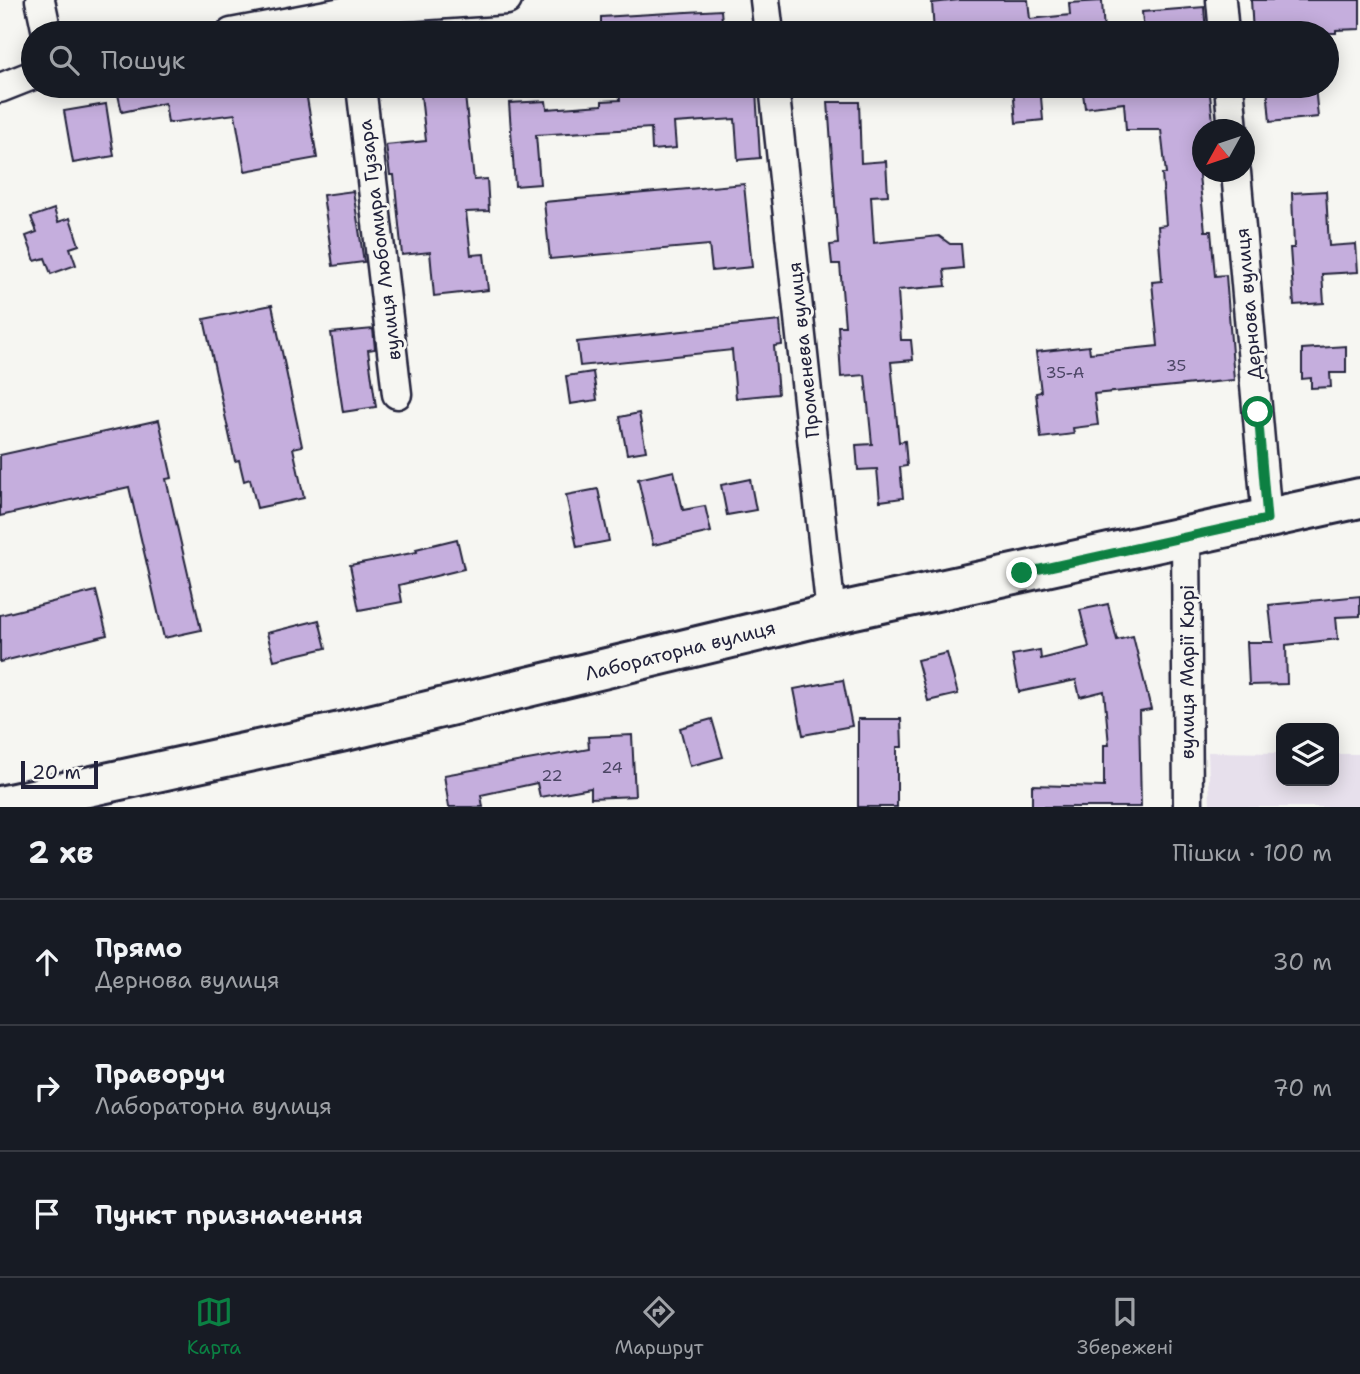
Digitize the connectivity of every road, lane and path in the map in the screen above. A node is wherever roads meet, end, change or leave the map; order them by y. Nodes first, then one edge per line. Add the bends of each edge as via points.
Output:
1 (40, 0) edge
2 (507, 0) edge
3 (765, 0) edge
4 (1221, 0) edge
5 (353, 15) edge
6 (44, 21) edge
7 (312, 21) edge
8 (768, 21) edge
9 (1223, 21) edge
10 (21, 80) edge
11 (0, 88) edge
12 (362, 98) edge
13 (775, 98) edge
14 (1230, 98) edge
15 (1232, 119) edge
16 (1238, 182) edge
17 (397, 394) dead end
18 (1360, 498) edge
19 (1267, 519) junction
20 (1186, 537) junction
21 (831, 614) junction
22 (0, 806) edge
23 (1188, 807) edge

1 - 6 street
2 - 5 street
3 - 8 street
4 - 9 street
5 - 7 street
10 - 11 street
12 - 17 street, вулиця Любомира Гузара
13 - 21 street, Променева вулиця
14 - 15 street
16 - 19 street, Дернова вулиця
18 - 19 main road, Лабораторна вулиця
19 - 20 main road, Лабораторна вулиця
20 - 21 main road, Лабораторна вулиця
20 - 23 street, вулиця Марії Кюрі
21 - 22 main road, Лабораторна вулиця via 345,731

